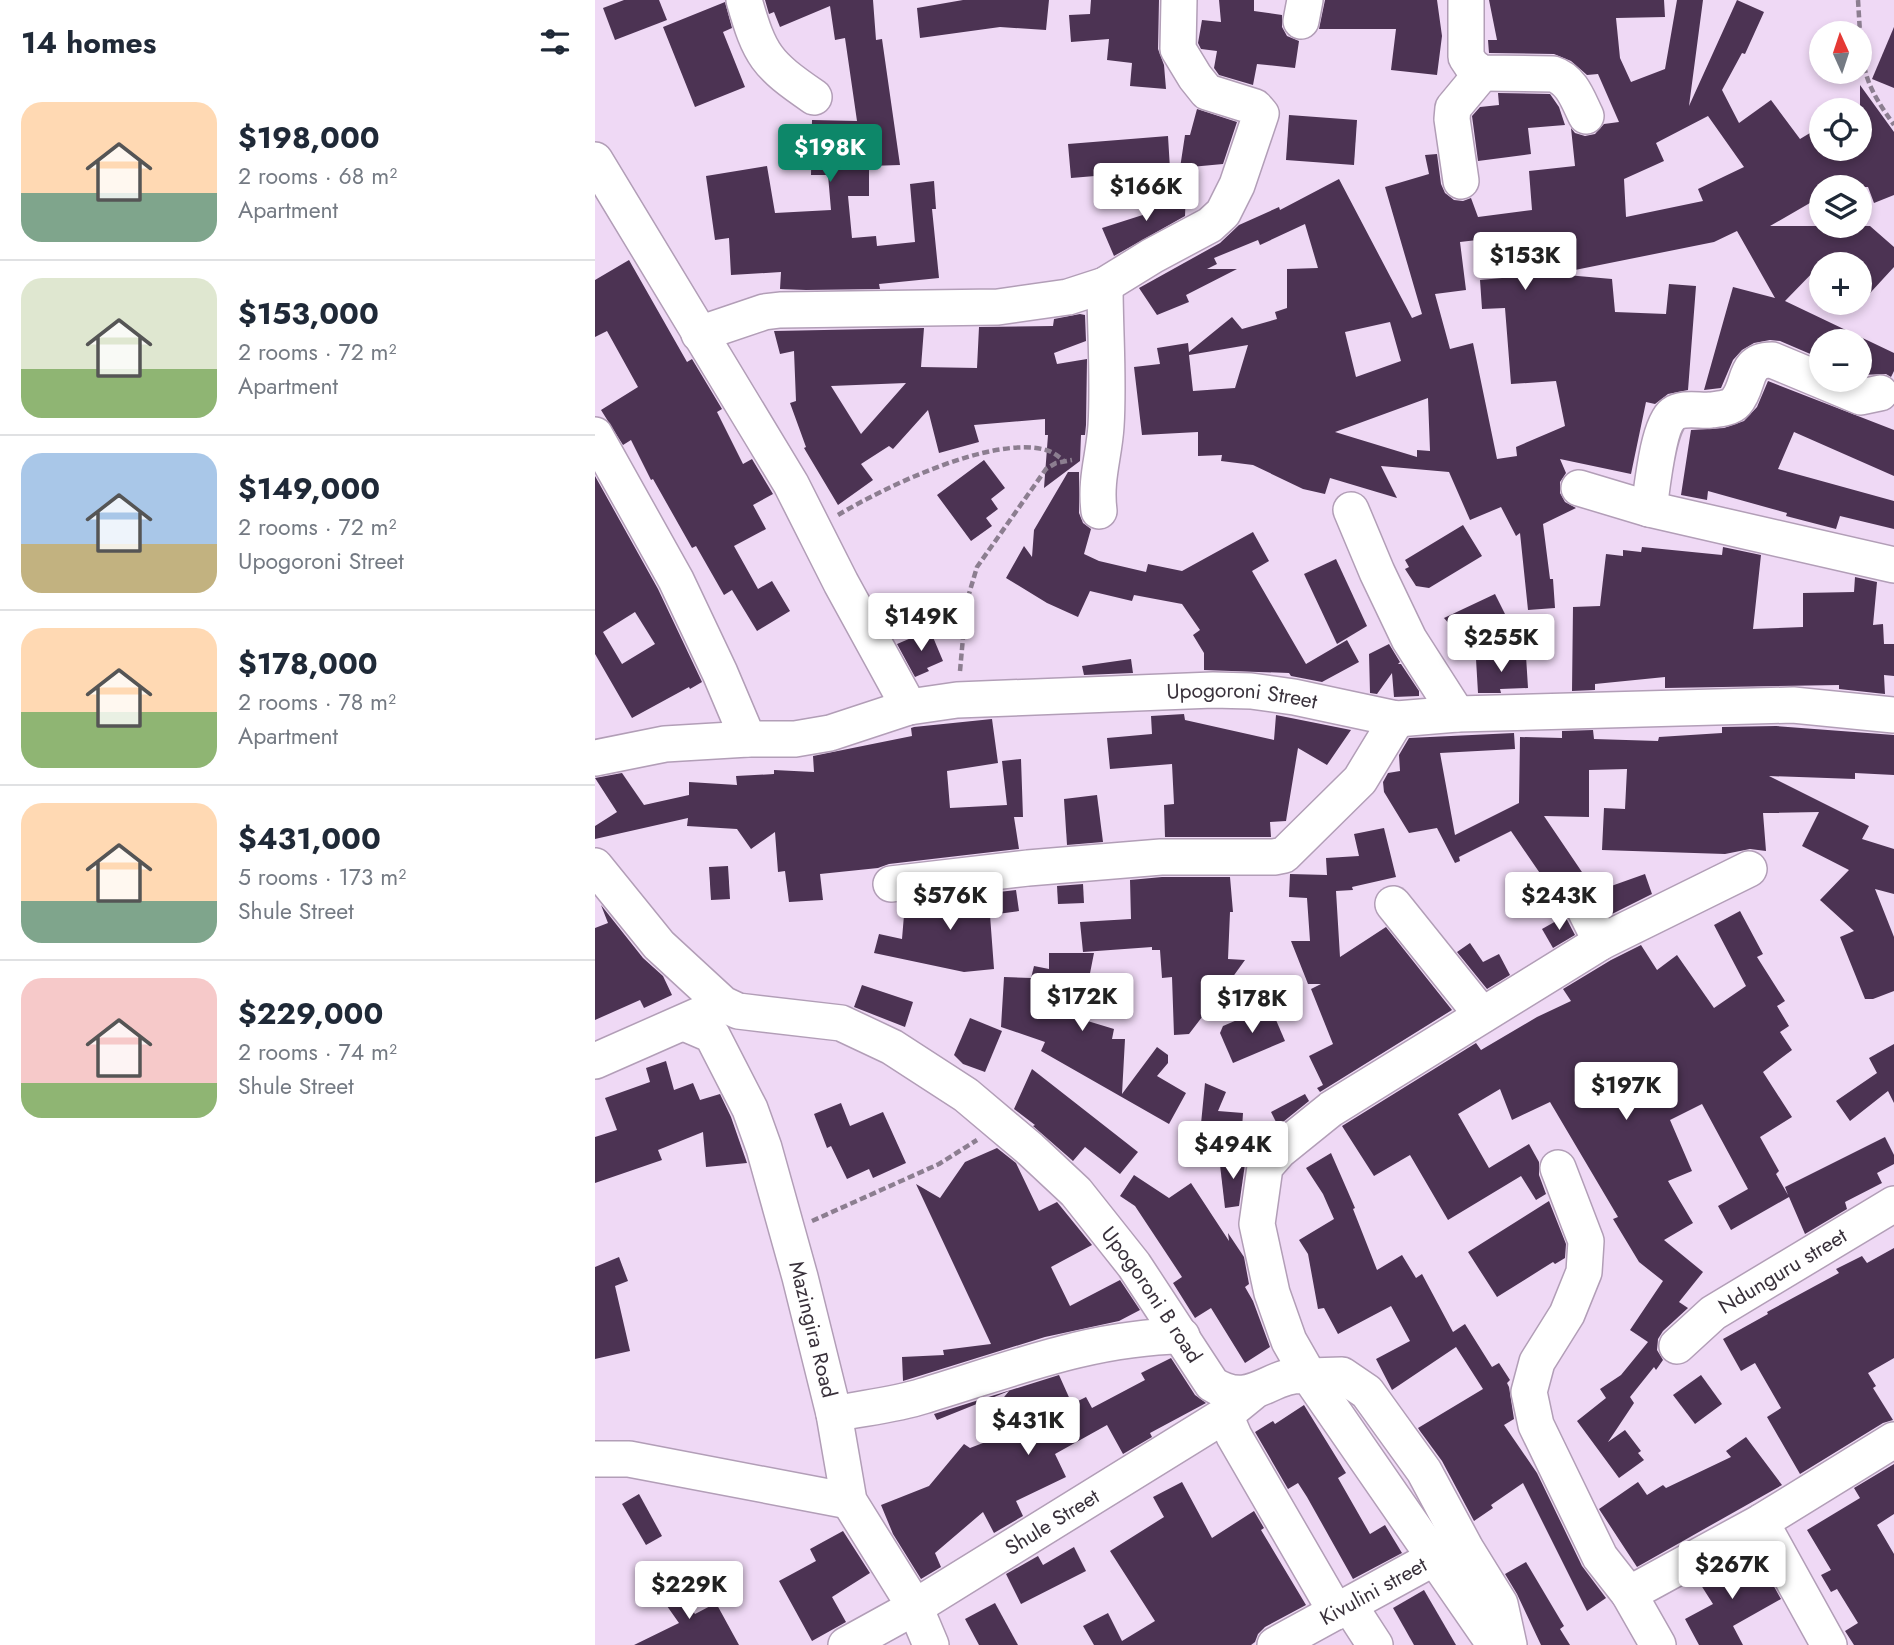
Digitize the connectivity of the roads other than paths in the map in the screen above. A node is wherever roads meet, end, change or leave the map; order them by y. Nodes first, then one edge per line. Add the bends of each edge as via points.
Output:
1 (744, 0) edge
2 (1179, 0) edge
3 (1466, 0) edge
4 (1482, 73) junction
5 (814, 97) dead end
6 (1586, 116) dead end
7 (595, 160) edge
8 (1461, 181) dead end
9 (1105, 285) junction
10 (699, 334) junction
11 (1880, 393) dead end
12 (595, 435) edge
13 (1579, 488) dead end
14 (1649, 509) junction
15 (1351, 510) dead end
16 (1098, 511) dead end
17 (1894, 565) edge
18 (909, 707) junction
19 (1457, 714) junction
20 (1894, 715) edge
21 (1397, 719) junction
22 (748, 739) junction
23 (595, 758) edge
24 (595, 866) edge
25 (1749, 869) dead end
26 (891, 884) dead end
27 (1578, 896) dead end
28 (1393, 904) dead end
29 (1601, 942) junction
30 (723, 1004) junction
31 (1482, 1015) junction
32 (684, 1023) junction
33 (595, 1061) edge
34 (1557, 1168) dead end
35 (1894, 1204) edge
36 (1182, 1336) junction
37 (1677, 1346) dead end
38 (1309, 1376) junction
39 (1252, 1393) junction
40 (834, 1414) junction
41 (1225, 1415) junction
42 (1894, 1440) edge
43 (595, 1458) edge
44 (849, 1501) junction
45 (1761, 1522) junction
46 (1434, 1558) junction
47 (1629, 1594) junction
48 (915, 1607) junction
49 (1343, 1609) junction
50 (846, 1645) edge
51 (931, 1645) edge
52 (1275, 1645) edge
53 (1375, 1645) edge
54 (1495, 1645) edge
55 (1509, 1645) edge
56 (1658, 1645) edge
57 (1829, 1645) edge

1 - 5 street via 755,38 767,59
2 - 9 street via 1178,49 1195,77 1207,92 1255,107 1261,114 1223,213
3 - 4 street via 1466,57
4 - 6 street via 1560,76 1568,81
4 - 8 street via 1453,108
7 - 10 street
9 - 10 street via 1068,297 998,307 764,312
9 - 16 street via 1108,390 1096,488
10 - 18 street via 762,434
11 - 14 street via 1861,397 1772,360 1762,360 1730,406 1672,414 1663,426
12 - 22 street via 676,580
13 - 14 street
14 - 17 street
15 - 19 street via 1409,639
18 - 21 street, Upogoroni Street via 957,700 1213,690 1294,696
18 - 22 street, Upogoroni Street via 831,733
19 - 20 street, Upogoroni Street via 1793,705
19 - 21 street, Upogoroni Street
21 - 26 street via 1360,780 1284,855 1137,859
22 - 23 street, Upogoroni Street via 665,744
24 - 30 street via 660,945
25 - 29 street
27 - 29 street
28 - 31 street
29 - 31 street
30 - 32 street
30 - 36 street, Upogoroni B road via 738,1011 841,1023 892,1047 966,1095 1076,1192 1135,1265
31 - 38 street via 1331,1109 1265,1167 1257,1224 1272,1293 1289,1341
32 - 33 street
32 - 40 street, Mazingira Road via 712,1035 750,1109
34 - 47 street via 1586,1241 1584,1272 1567,1314 1537,1362 1529,1392 1536,1424 1560,1476 1600,1556
35 - 37 street, Ndunguru street via 1713,1313
36 - 39 street, Upogoroni B road via 1212,1384 1222,1391
36 - 40 street via 1146,1336 1059,1353 920,1398
38 - 39 street via 1294,1374
38 - 46 street
38 - 55 street via 1342,1375 1367,1392 1424,1471 1500,1604
39 - 41 street, Shule Street
40 - 44 street, Mazingira Road
41 - 48 street, Shule Street
41 - 49 street
42 - 45 street
43 - 44 street via 629,1459
44 - 48 street, Mazingira Road
45 - 47 street
45 - 57 street
46 - 49 street, Kivulini street
46 - 54 street
47 - 56 street
48 - 50 street, Shule Street
48 - 51 street, Mazingira Road
49 - 52 street, Kivulini street
49 - 53 street

